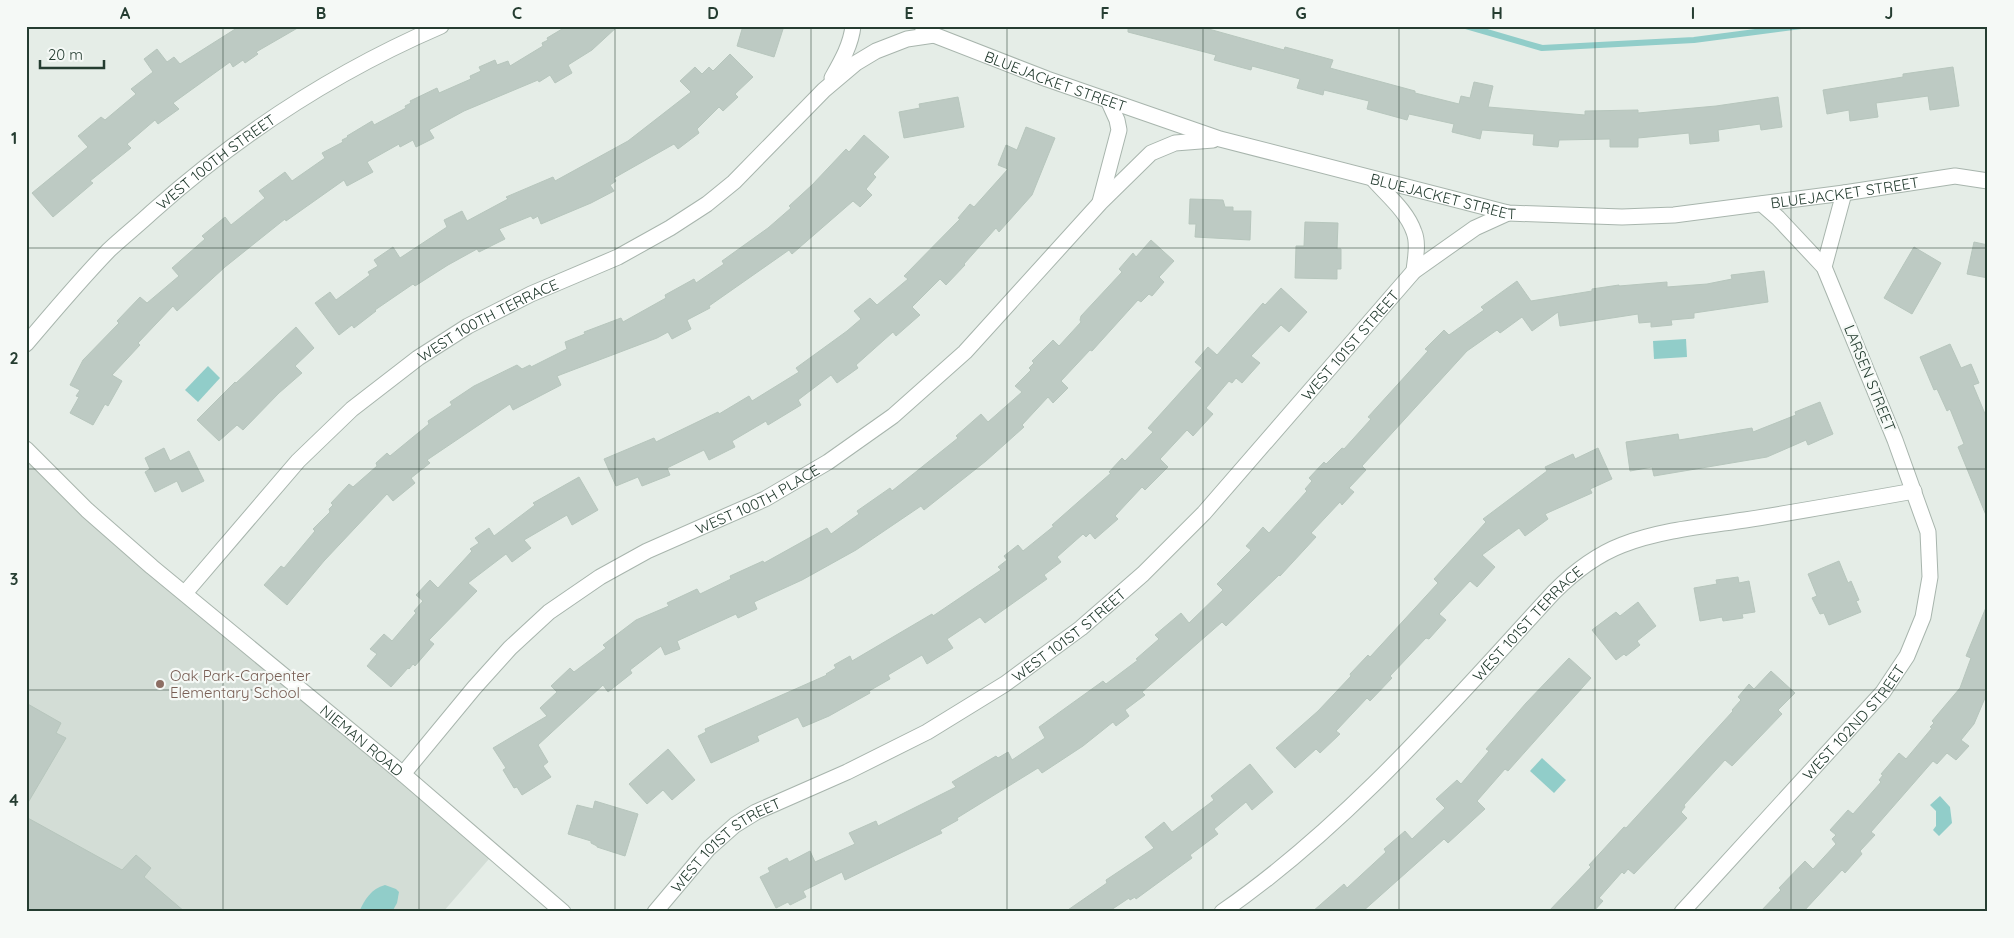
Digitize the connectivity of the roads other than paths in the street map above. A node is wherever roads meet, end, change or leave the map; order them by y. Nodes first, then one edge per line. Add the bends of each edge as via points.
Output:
1 (441, 26) edge
2 (853, 26) edge
3 (928, 30) edge
4 (824, 90) junction
5 (1108, 100) junction
6 (1220, 139) junction
7 (1373, 179) junction
8 (1988, 181) edge
9 (1844, 193) junction
10 (1100, 203) junction
11 (1762, 204) junction
12 (1508, 213) junction
13 (1824, 267) junction
14 (1414, 271) junction
15 (26, 344) edge
16 (26, 449) edge
17 (1914, 491) junction
18 (185, 593) junction
19 (403, 774) junction
20 (563, 912) edge
21 (655, 912) edge
22 (1222, 912) edge
23 (1682, 912) edge

1 - 15 street, WEST 100TH STREET via 368,60 313,91 262,123 192,176 110,249
2 - 4 street, WEST 100TH TERRACE via 842,61
3 - 4 street, WEST 100TH TERRACE via 876,51
3 - 5 street, BLUEJACKET STREET
4 - 18 street, WEST 100TH TERRACE via 734,182 707,204 618,257 531,294 468,326 418,358 352,409 298,460
5 - 6 street, BLUEJACKET STREET
5 - 10 street, WEST 100TH PLACE via 1119,130
6 - 7 street, BLUEJACKET STREET
6 - 10 street, WEST 100TH PLACE via 1175,143 1151,154
7 - 12 street, BLUEJACKET STREET
7 - 14 street via 1404,213 1415,232
8 - 9 street, BLUEJACKET STREET via 1955,176
9 - 11 street, BLUEJACKET STREET
9 - 13 street
10 - 19 street, WEST 100TH PLACE via 965,352 893,416 828,462 765,499 647,551 600,577 549,612 510,648
11 - 12 street, BLUEJACKET STREET via 1674,215 1622,217
11 - 13 street, LARSEN STREET
12 - 14 street, WEST 101ST STREET via 1475,228
13 - 17 street, LARSEN STREET
14 - 21 street, WEST 101ST STREET via 1204,513 1143,574 1081,628 1005,684 927,732 735,824 708,849
16 - 18 street, NIEMAN ROAD via 87,510
17 - 22 street, WEST 101ST TERRACE via 1667,532 1622,545 1592,560 1554,592 1371,787 1301,850
17 - 23 street, WEST 102ND STREET via 1928,532 1930,578 1923,617 1907,656 1883,692
18 - 19 street, NIEMAN ROAD
19 - 20 street, NIEMAN ROAD

